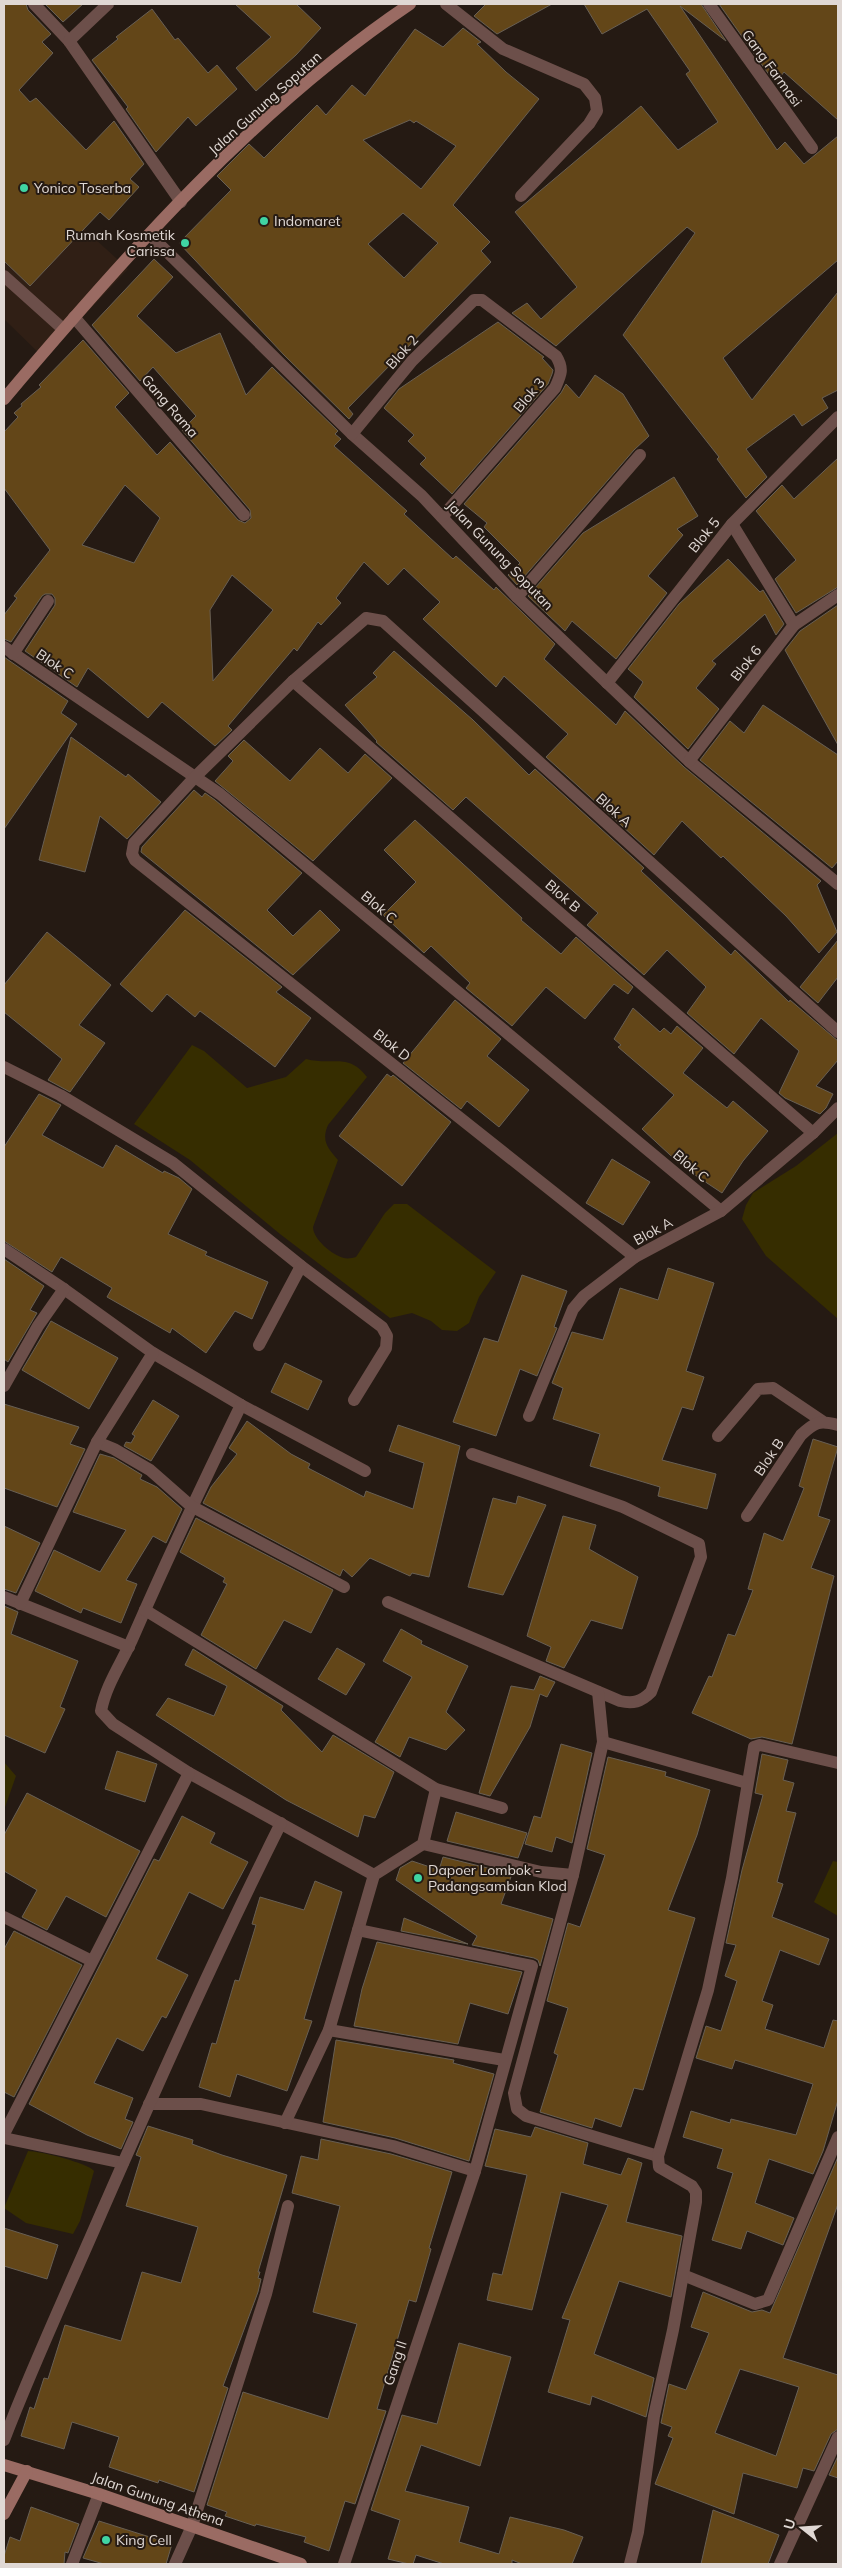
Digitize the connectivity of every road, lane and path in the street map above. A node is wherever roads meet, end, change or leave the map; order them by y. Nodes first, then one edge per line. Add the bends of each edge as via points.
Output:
1 (34, 4) edge
2 (108, 4) edge
3 (410, 4) edge
4 (446, 4) edge
5 (709, 4) edge
6 (69, 41) junction
7 (812, 148) dead end
8 (522, 196) dead end
9 (181, 202) junction
10 (150, 235) junction
11 (4, 276) edge
12 (482, 300) joint
13 (74, 317) junction
14 (63, 329) junction
15 (4, 399) edge
16 (838, 418) edge
17 (352, 434) junction
18 (640, 455) dead end
19 (244, 515) dead end
20 (442, 517) junction
21 (732, 524) junction
22 (838, 595) edge
23 (517, 597) junction
24 (48, 601) dead end
25 (794, 625) junction
26 (8, 651) edge
27 (293, 681) junction
28 (607, 683) junction
29 (689, 761) junction
30 (196, 778) junction
31 (838, 884) edge
32 (838, 1032) edge
33 (4, 1067) edge
34 (838, 1108) edge
35 (813, 1134) junction
36 (721, 1210) junction
37 (4, 1250) edge
38 (635, 1258) junction
39 (301, 1266) junction
40 (64, 1288) junction
41 (259, 1345) dead end
42 (152, 1353) junction
43 (5, 1379) edge
44 (354, 1400) dead end
45 (242, 1405) junction
46 (529, 1416) dead end
47 (822, 1421) junction
48 (838, 1425) edge
49 (718, 1436) dead end
50 (97, 1442) junction
51 (472, 1454) dead end
52 (365, 1471) dead end
53 (191, 1506) junction
54 (747, 1516) dead end
55 (344, 1587) dead end
56 (4, 1597) edge
57 (388, 1602) dead end
58 (20, 1604) junction
59 (145, 1610) junction
60 (129, 1647) junction
61 (598, 1692) junction
62 (603, 1742) junction
63 (838, 1763) edge
64 (189, 1773) junction
65 (747, 1783) junction
66 (436, 1789) junction
67 (502, 1808) dead end
68 (281, 1824) junction
69 (423, 1844) junction
70 (374, 1875) junction
71 (573, 1875) junction
72 (4, 1917) edge
73 (358, 1930) junction
74 (92, 1961) junction
75 (330, 2030) junction
76 (504, 2060) junction
77 (149, 2104) junction
78 (285, 2123) junction
79 (4, 2134) edge
80 (838, 2137) edge
81 (4, 2138) edge
82 (658, 2156) junction
83 (123, 2163) junction
84 (474, 2171) junction
85 (288, 2206) dead end
86 (683, 2276) junction
87 (838, 2437) edge
88 (4, 2440) edge
89 (4, 2464) edge
90 (27, 2471) junction
91 (99, 2494) junction
92 (4, 2514) edge
93 (192, 2526) junction
94 (72, 2564) edge
95 (175, 2564) edge
96 (301, 2564) edge
97 (344, 2564) edge
98 (630, 2564) edge
99 (780, 2564) edge

1 - 6 street
2 - 6 street
3 - 9 main road, Jalan Gunung Soputan via 366,34 296,92
4 - 8 street via 503,49 584,84 595,98 597,111 589,124
5 - 7 street, Gang Farmasi
6 - 9 street
9 - 10 main road, Jalan Gunung Soputan
10 - 13 main road, Jalan Gunung Soputan
10 - 17 street, Jalan Gunung Soputan
11 - 14 street
12 - 17 street, Blok 2 via 470,303 412,362
12 - 20 street, Blok 3 via 556,356 562,365 562,374 555,388
13 - 14 main road, Jalan Gunung Soputan
13 - 19 street, Gang Rama
14 - 15 main road, Jalan Gunung Soputan
16 - 21 street, Blok 5
17 - 20 street, Jalan Gunung Soputan
18 - 23 street
20 - 23 street, Jalan Gunung Soputan
21 - 25 street
21 - 28 street, Blok 5
22 - 25 street, Blok 6
23 - 28 street, Jalan Gunung Soputan
24 - 26 street
25 - 29 street, Blok 6
26 - 30 street, Blok C
27 - 30 street
27 - 32 street, Blok A via 366,618 383,622
27 - 35 street, Blok B
28 - 29 street, Jalan Gunung Soputan
29 - 31 street, Jalan Gunung Soputan
30 - 36 street, Blok C
30 - 38 street, Blok D via 134,843 132,854
33 - 39 street via 60,1095 173,1163
34 - 35 street, Blok A
35 - 36 street, Blok A
36 - 38 street, Blok A
37 - 40 street
38 - 46 street, Blok A via 584,1296 573,1309
39 - 41 street
39 - 44 street via 382,1327 387,1336 386,1348
40 - 42 street
40 - 43 street
42 - 45 street
42 - 50 street
45 - 52 street
45 - 53 street
47 - 48 street
47 - 49 street via 773,1388 758,1389
47 - 54 street, Blok B via 801,1435
50 - 53 street via 150,1470
50 - 58 street
51 - 61 street via 623,1507 699,1544 701,1557 651,1692 632,1704
53 - 55 street
53 - 59 street
56 - 58 street
57 - 61 street
58 - 60 street
59 - 60 street
59 - 66 street
60 - 64 street via 109,1686 101,1712 113,1724
61 - 62 street
62 - 65 street
62 - 71 street
63 - 65 street via 758,1746 754,1747
64 - 68 street
64 - 74 street
65 - 82 street via 732,1878 708,1990
66 - 67 street
66 - 69 street
68 - 70 street
68 - 77 street via 231,1923
69 - 70 street
69 - 71 street via 541,1872
70 - 73 street
71 - 82 street via 514,2093 517,2109 526,2116
72 - 74 street
73 - 75 street
73 - 76 street, Gang II via 532,1966
74 - 79 street
75 - 76 street
75 - 78 street
76 - 84 street, Gang II
77 - 78 street via 202,2104
77 - 83 street
78 - 84 street via 394,2146
80 - 86 street via 768,2300 755,2304
81 - 83 street
82 - 86 street via 659,2167 692,2186 696,2192
83 - 88 street via 37,2356
84 - 97 street, Gang II
85 - 93 street via 266,2294
86 - 98 street via 654,2416 638,2532
87 - 99 street
89 - 90 main road, Jalan Gunung Athena
90 - 91 main road, Jalan Gunung Athena
90 - 92 main road
91 - 93 main road, Jalan Gunung Athena
91 - 94 street
93 - 95 street
93 - 96 main road, Jalan Gunung Athena

